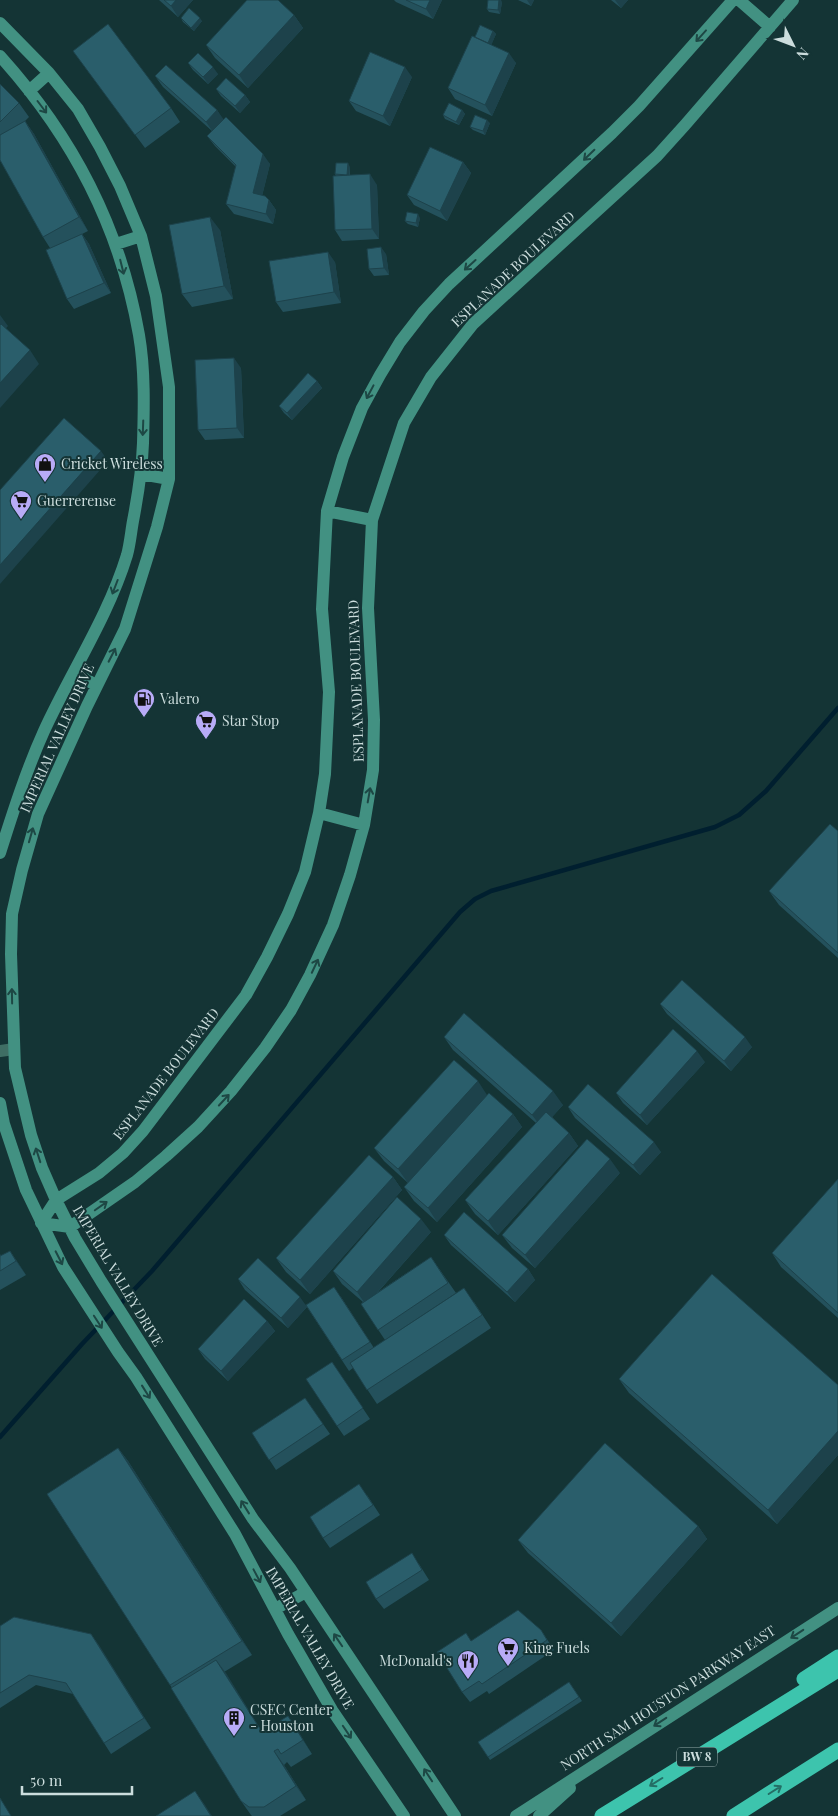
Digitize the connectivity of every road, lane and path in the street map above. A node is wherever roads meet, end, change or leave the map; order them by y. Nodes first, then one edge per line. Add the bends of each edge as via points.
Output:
1 (733, 0) edge
2 (739, 0) edge
3 (793, 0) edge
4 (0, 23) edge
5 (770, 27) junction
6 (0, 56) edge
7 (49, 73) junction
8 (29, 90) junction
9 (141, 236) junction
10 (116, 244) junction
11 (142, 474) junction
12 (169, 479) junction
13 (327, 511) junction
14 (372, 520) junction
15 (74, 672) junction
16 (97, 686) junction
17 (319, 813) junction
18 (364, 825) junction
19 (0, 853) edge
20 (6, 923) edge
21 (14, 1049) junction
22 (0, 1051) edge
23 (0, 1103) edge
24 (56, 1200) junction
25 (41, 1223) junction
26 (70, 1227) junction
27 (306, 1592) junction
28 (838, 1608) edge
29 (275, 1609) junction
30 (838, 1657) edge
31 (838, 1670) edge
32 (757, 1720) junction
33 (838, 1750) edge
34 (595, 1764) junction
35 (404, 1816) edge
36 (455, 1816) edge
37 (516, 1816) edge
38 (539, 1816) edge
39 (602, 1816) edge
40 (734, 1816) edge

1 -> 13 main road, ESPLANADE BOULEVARD via 639,106 424,311 395,350 362,408
2 - 5 main road
3 - 5 main road, ESPLANADE BOULEVARD
4 - 7 main road, IMPERIAL VALLEY DRIVE
5 - 14 main road, ESPLANADE BOULEVARD via 657,156 472,324 431,377 404,423
6 - 8 main road, IMPERIAL VALLEY DRIVE
7 - 8 main road
7 - 9 main road, IMPERIAL VALLEY DRIVE via 78,109 100,146
8 -> 10 main road, IMPERIAL VALLEY DRIVE via 79,164
9 - 10 main road
9 - 12 main road, IMPERIAL VALLEY DRIVE via 156,296 170,387
10 -> 11 main road, IMPERIAL VALLEY DRIVE via 139,337 144,418
11 - 12 main road
11 -> 15 main road, IMPERIAL VALLEY DRIVE via 127,554 106,610
16 -> 12 main road, IMPERIAL VALLEY DRIVE via 125,629
13 - 14 main road
13 - 17 main road, ESPLANADE BOULEVARD via 322,609 329,692 325,774
18 -> 14 main road, ESPLANADE BOULEVARD via 373,770 374,720 368,608
15 - 16 main road
15 - 19 main road, IMPERIAL VALLEY DRIVE via 44,730
20 -> 16 main road, IMPERIAL VALLEY DRIVE via 12,914 38,814
17 - 18 main road
17 - 24 main road, ESPLANADE BOULEVARD via 304,872 288,914 246,995 123,1153 99,1173
26 -> 18 main road, ESPLANADE BOULEVARD via 135,1182 198,1128 232,1092 265,1048 291,1010 333,925
21 -> 20 main road, IMPERIAL VALLEY DRIVE via 11,954
21 - 22 street
24 -> 21 main road, IMPERIAL VALLEY DRIVE via 31,1134 15,1068
23 - 25 main road, IMPERIAL VALLEY DRIVE via 16,1161
24 - 25 main road, ESPLANADE BOULEVARD
24 - 26 main road, IMPERIAL VALLEY DRIVE
25 - 26 main road
25 -> 29 main road, IMPERIAL VALLEY DRIVE via 79,1292 234,1534
27 -> 26 main road, IMPERIAL VALLEY DRIVE via 253,1519 101,1282
27 - 29 main road
36 -> 27 main road, IMPERIAL VALLEY DRIVE
28 -> 34 main road, NORTH SAM HOUSTON PARKWAY EAST
29 -> 35 main road, IMPERIAL VALLEY DRIVE via 332,1710
30 - 32 highway via 802,1681
31 - 32 highway, BW 8
32 -> 39 highway, BW 8
40 -> 33 highway
34 - 37 main road, NORTH SAM HOUSTON PARKWAY EAST
34 - 38 main road

